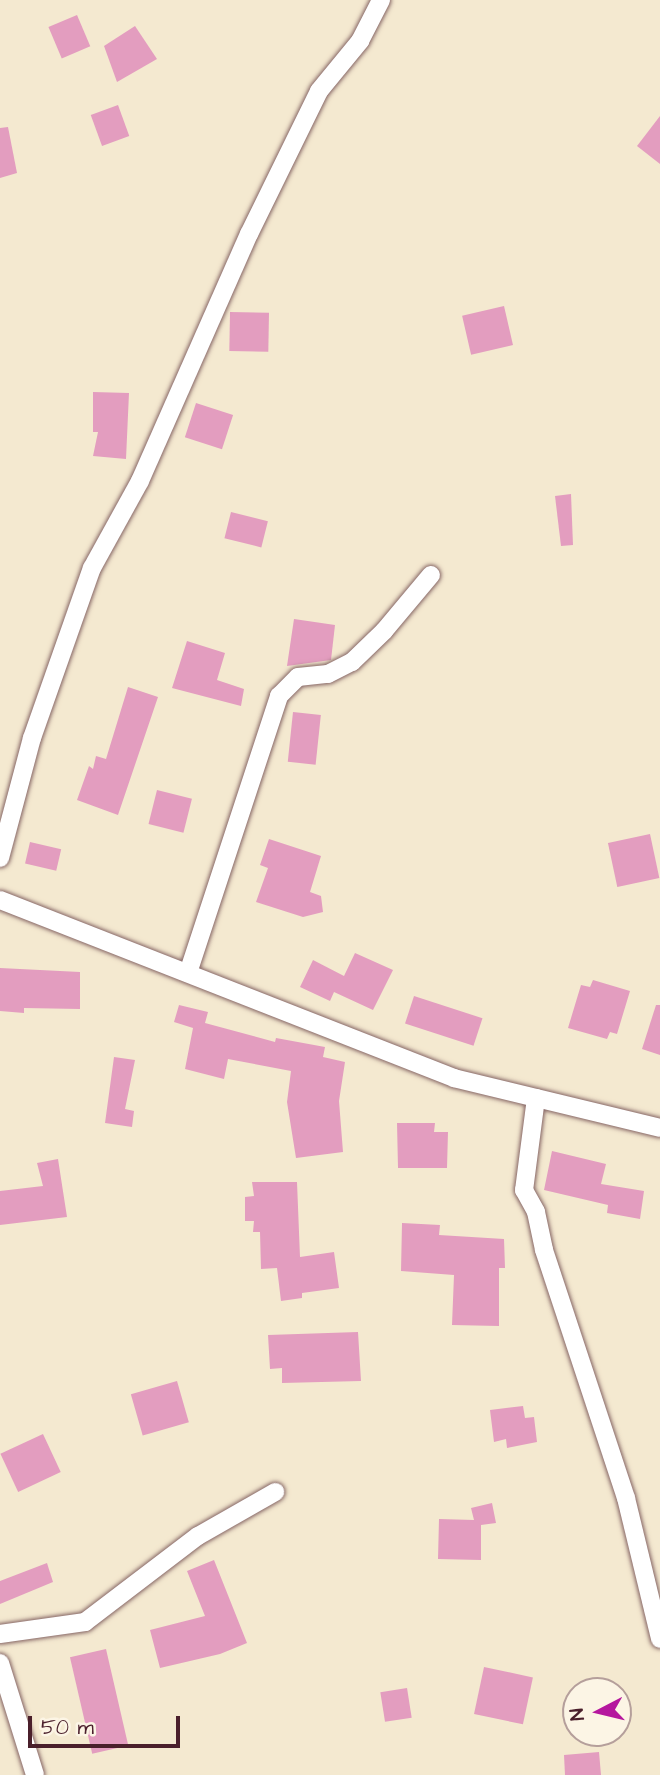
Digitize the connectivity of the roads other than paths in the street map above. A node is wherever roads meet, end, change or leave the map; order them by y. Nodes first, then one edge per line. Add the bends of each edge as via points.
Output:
1 (381, 0) edge
2 (431, 575) dead end
3 (0, 858) edge
4 (0, 900) edge
5 (188, 973) junction
6 (536, 1098) junction
7 (660, 1128) edge
8 (275, 1492) dead end
9 (0, 1634) edge
10 (660, 1639) edge
11 (0, 1663) edge
12 (35, 1775) edge

1 - 3 street via 360,41 319,91 249,234 141,481 92,568 32,738
2 - 5 street via 352,662 328,674 298,677 279,696
4 - 5 street
5 - 6 street via 454,1078
6 - 7 street
6 - 10 street via 524,1190 536,1212 544,1250 626,1498
8 - 9 street via 198,1536 85,1622
11 - 12 street

